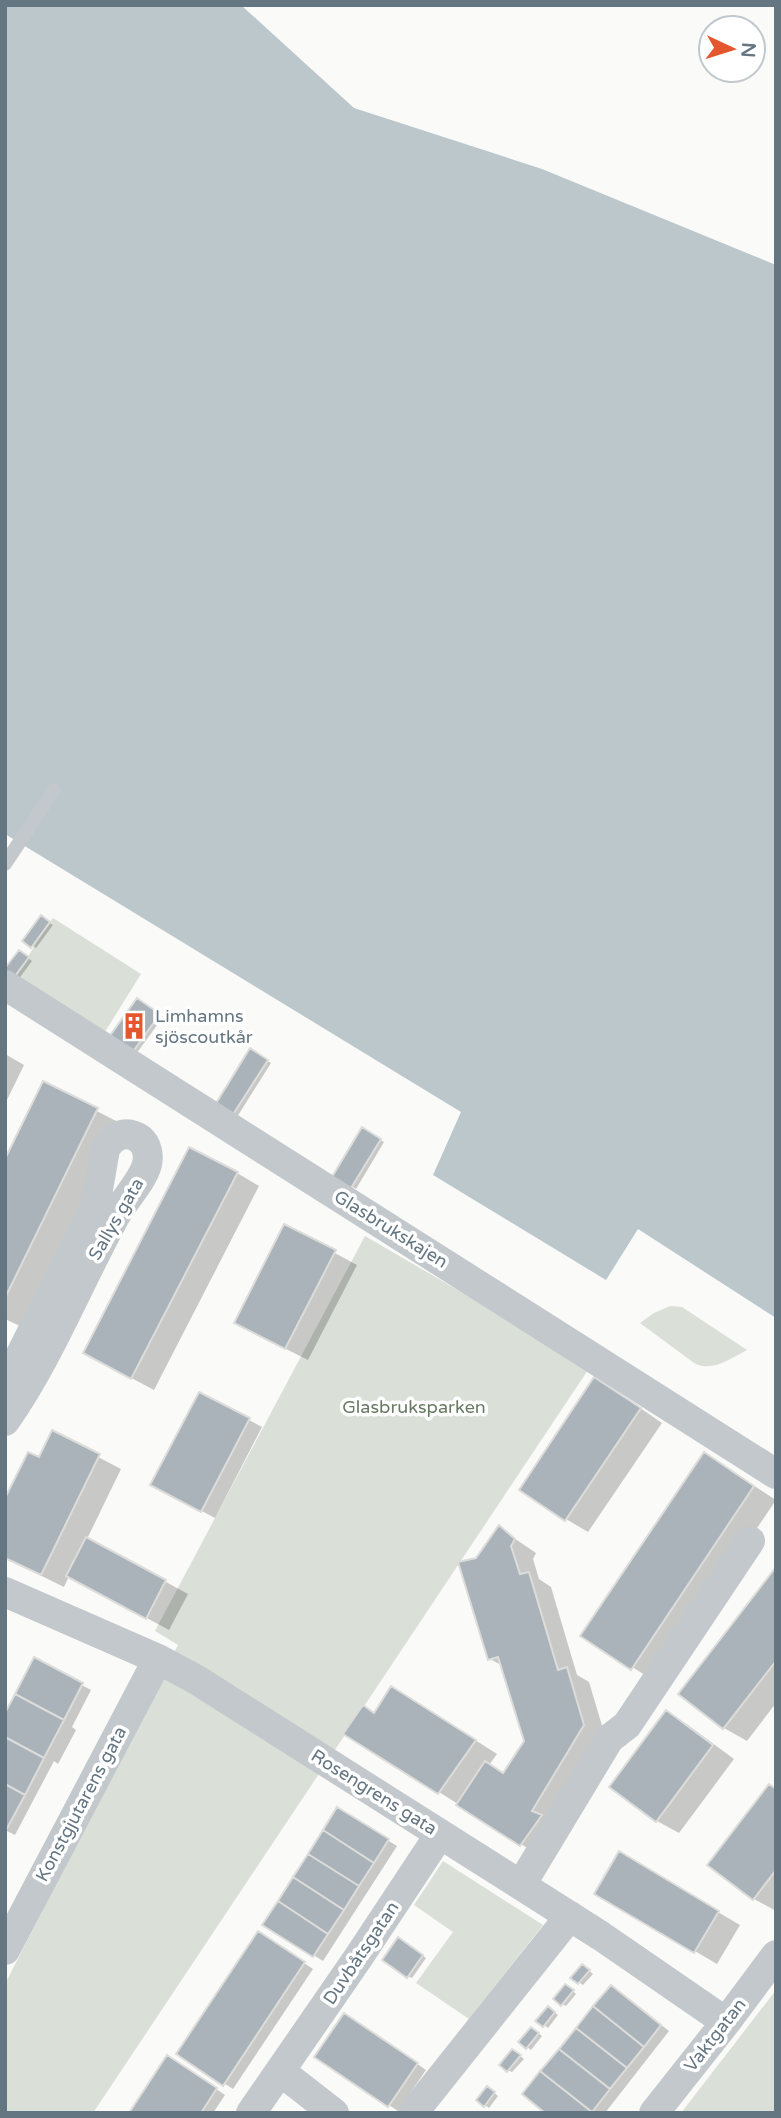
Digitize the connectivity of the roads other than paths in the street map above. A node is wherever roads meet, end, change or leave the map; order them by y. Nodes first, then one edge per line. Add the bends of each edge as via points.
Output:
1 (54, 790) dead end
2 (5, 864) edge
3 (5, 985) edge
4 (5, 1392) edge
5 (5, 1421) edge
6 (776, 1474) edge
7 (750, 1541) dead end
8 (5, 1592) edge
9 (158, 1659) junction
10 (440, 1834) junction
11 (521, 1885) junction
12 (570, 1916) junction
13 (5, 1950) edge
14 (776, 1955) edge
15 (726, 2022) junction
16 (280, 2071) junction
17 (251, 2113) edge
18 (334, 2113) edge
19 (413, 2113) edge
20 (654, 2113) edge

1 - 2 lane
3 - 6 street, Glasbrukskajen
4 - 5 street, Sallys gata via 95,1207 109,1141 127,1134 140,1139 147,1148 147,1167 115,1216 28,1389
7 - 11 street via 627,1726 609,1739
8 - 9 street, Rosengrens gata
9 - 10 street, Rosengrens gata
9 - 13 street, Konstgjutarens gata
10 - 11 street, Rosengrens gata
10 - 16 street, Duvbåtsgatan
11 - 12 street, Rosengrens gata
12 - 15 street, Rosengrens gata
12 - 19 street
14 - 15 street, Vaktgatan
15 - 20 street, Vaktgatan
16 - 17 street, Duvbåtsgatan
16 - 18 street

